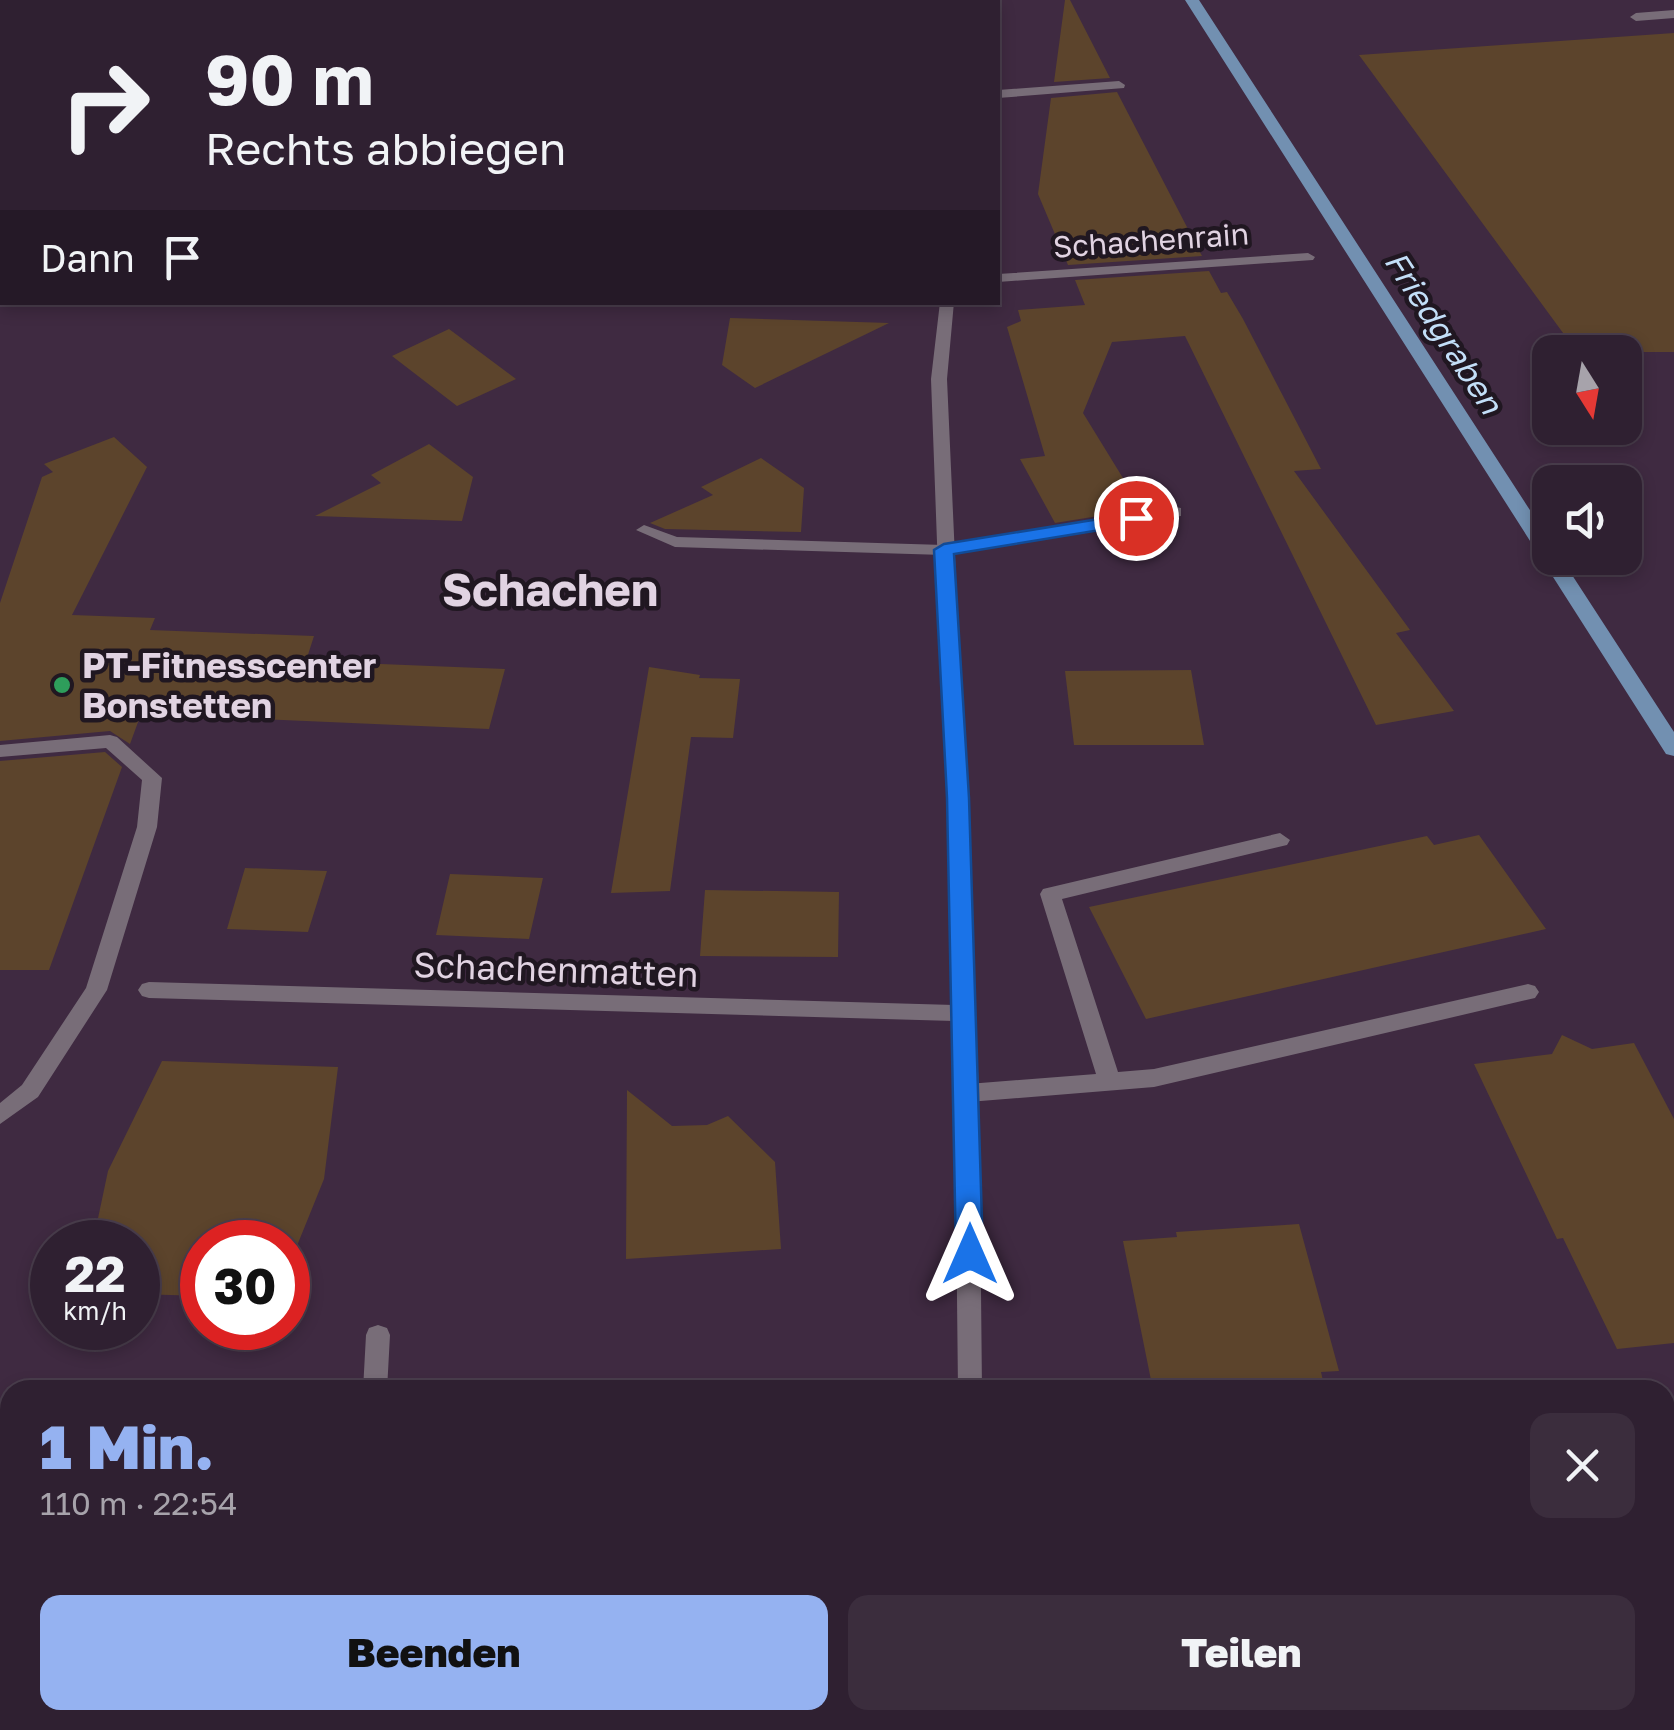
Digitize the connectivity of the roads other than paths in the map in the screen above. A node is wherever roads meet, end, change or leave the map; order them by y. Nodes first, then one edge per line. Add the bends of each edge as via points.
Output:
1 (1674, 14) edge
2 (1636, 17) dead end
3 (1119, 85) dead end
4 (1000, 94) edge
5 (1308, 257) dead end
6 (1000, 278) edge
7 (948, 305) edge
8 (1175, 512) dead end
9 (644, 530) dead end
10 (944, 550) junction
11 (0, 750) edge
12 (1280, 840) dead end
13 (149, 990) dead end
14 (1528, 992) dead end
15 (962, 1013) junction
16 (1110, 1083) junction
17 (968, 1093) junction
18 (0, 1115) edge
19 (378, 1335) dead end
20 (376, 1380) edge
21 (970, 1380) edge

1 - 2 street
3 - 4 street
5 - 6 street, Schachenrain
7 - 10 street via 939,379
8 - 10 street
9 - 10 street via 675,542
10 - 15 street
11 - 18 street via 110,740 152,778 147,827 96,990 30,1092
12 - 16 street via 1050,894
13 - 15 street, Schachenmatten
14 - 16 street
15 - 17 street
16 - 17 street
17 - 21 street
19 - 20 street

